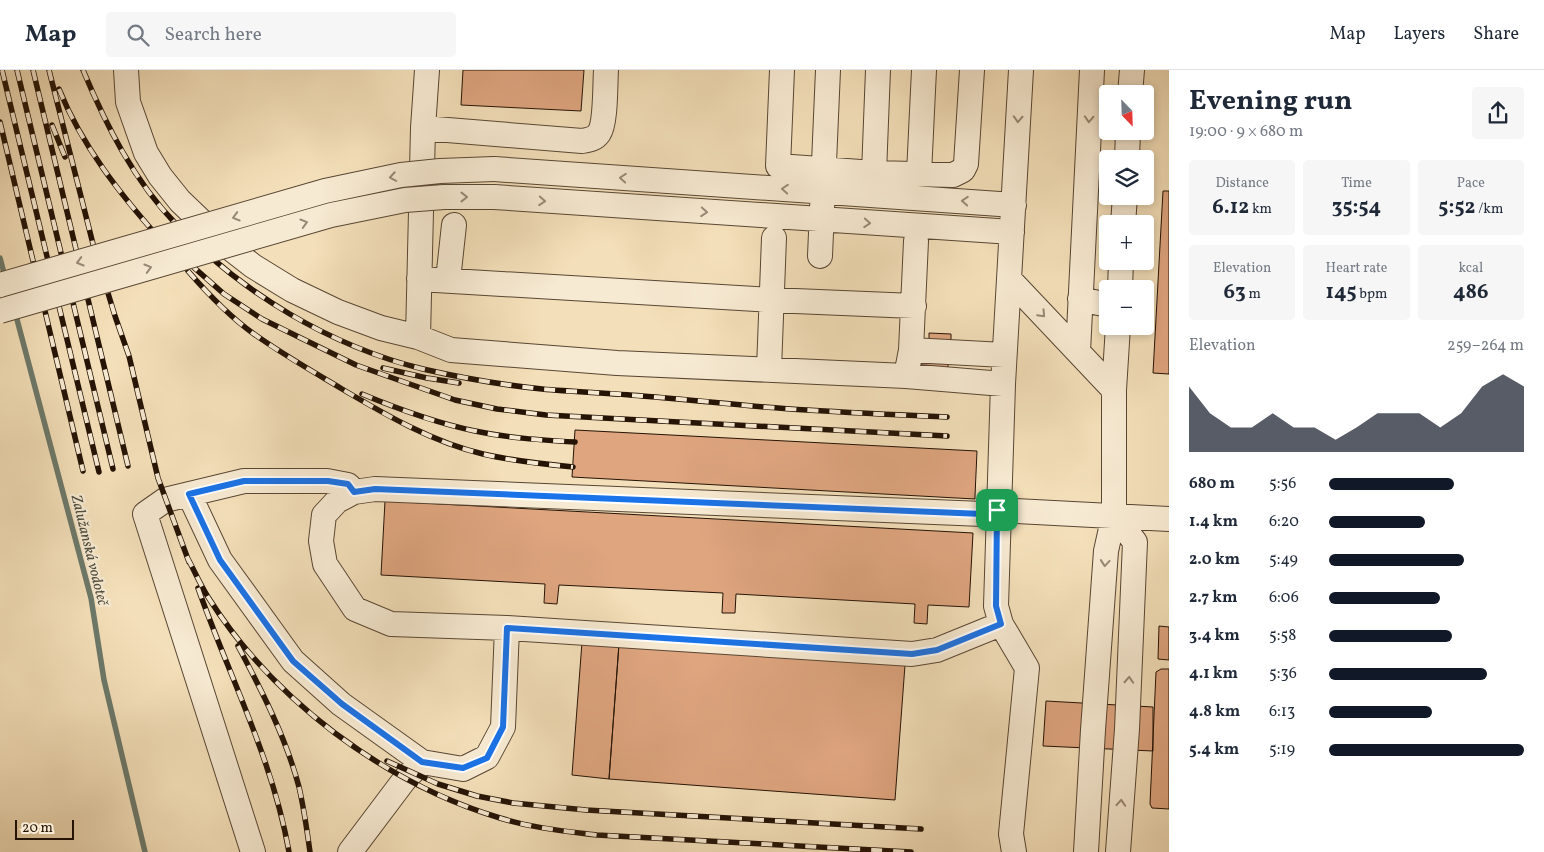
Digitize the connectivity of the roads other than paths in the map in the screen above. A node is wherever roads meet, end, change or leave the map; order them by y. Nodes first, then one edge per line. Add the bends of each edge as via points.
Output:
1 (126, 70) edge
2 (427, 70) edge
3 (606, 70) edge
4 (782, 70) edge
5 (828, 70) edge
6 (878, 70) edge
7 (924, 70) edge
8 (972, 70) edge
9 (1020, 70) edge
10 (1092, 70) edge
11 (1132, 70) edge
12 (1131, 85) edge
13 (423, 128) junction
14 (874, 173) junction
15 (919, 174) junction
16 (824, 181) junction
17 (1014, 205) junction
18 (822, 220) junction
19 (454, 225) dead end
20 (1012, 232) junction
21 (774, 238) dead end
22 (916, 241) dead end
23 (820, 256) dead end
24 (419, 279) junction
25 (1009, 279) junction
26 (448, 280) junction
27 (0, 285) edge
28 (1080, 299) junction
29 (771, 300) junction
30 (1099, 304) edge
31 (914, 306) junction
32 (0, 311) edge
33 (1117, 335) edge
34 (418, 336) junction
35 (911, 350) junction
36 (1078, 352) junction
37 (1004, 355) junction
38 (768, 368) junction
39 (906, 376) junction
40 (1003, 384) junction
41 (1114, 390) junction
42 (354, 492) junction
43 (189, 494) junction
44 (997, 510) junction
45 (1114, 515) junction
46 (1169, 520) edge
47 (1001, 624) junction
48 (507, 628) junction
49 (422, 762) junction
50 (253, 852) edge
51 (350, 852) edge
52 (1014, 852) edge
53 (1086, 852) edge
54 (1118, 852) edge

1 - 34 street via 128,102 146,153 180,201 226,246 292,290 338,312 381,328
2 - 13 street
3 - 13 street via 602,124 599,134 591,140
4 - 16 street via 778,166
5 - 16 street
6 - 14 street
7 - 15 street
8 - 15 street via 963,170 953,175
9 -> 17 street
10 -> 28 street
11 - 12 street
13 - 24 street
14 - 15 street
14 - 16 street
17 -> 16 street
16 - 18 street
16 -> 27 street, bridge via 494,169 401,175 344,187
17 - 20 street
18 -> 20 street
18 - 23 street
32 -> 18 street, bridge via 331,215 405,200 494,197
19 - 26 street
20 - 25 street
21 - 29 street
22 - 31 street
24 - 26 street
24 - 34 street
25 -> 36 street
25 - 37 street
26 - 29 street
28 - 30 street
28 - 36 street
29 - 31 street
29 - 38 street
31 - 35 street
33 - 41 street
34 - 38 street via 451,350 616,363
35 - 37 street
35 - 39 street
36 - 41 street
37 - 40 street
38 - 39 street
39 - 40 street
40 - 44 street
41 - 45 street
42 - 43 street via 348,484 328,481 244,481
42 - 44 street via 375,489 983,514
42 - 48 street via 337,500 324,515 321,541 325,564 355,609 391,624
43 - 49 street via 220,560 293,661 342,704
43 - 50 street via 165,500 145,514
44 - 45 street
44 - 47 street via 996,606
45 - 46 street
45 -> 53 street via 1106,551
54 -> 45 street via 1135,542
47 - 48 street via 937,650 912,654
47 - 52 street via 1027,668 1011,834
48 - 49 street via 503,727 487,758 463,768
49 - 51 street

